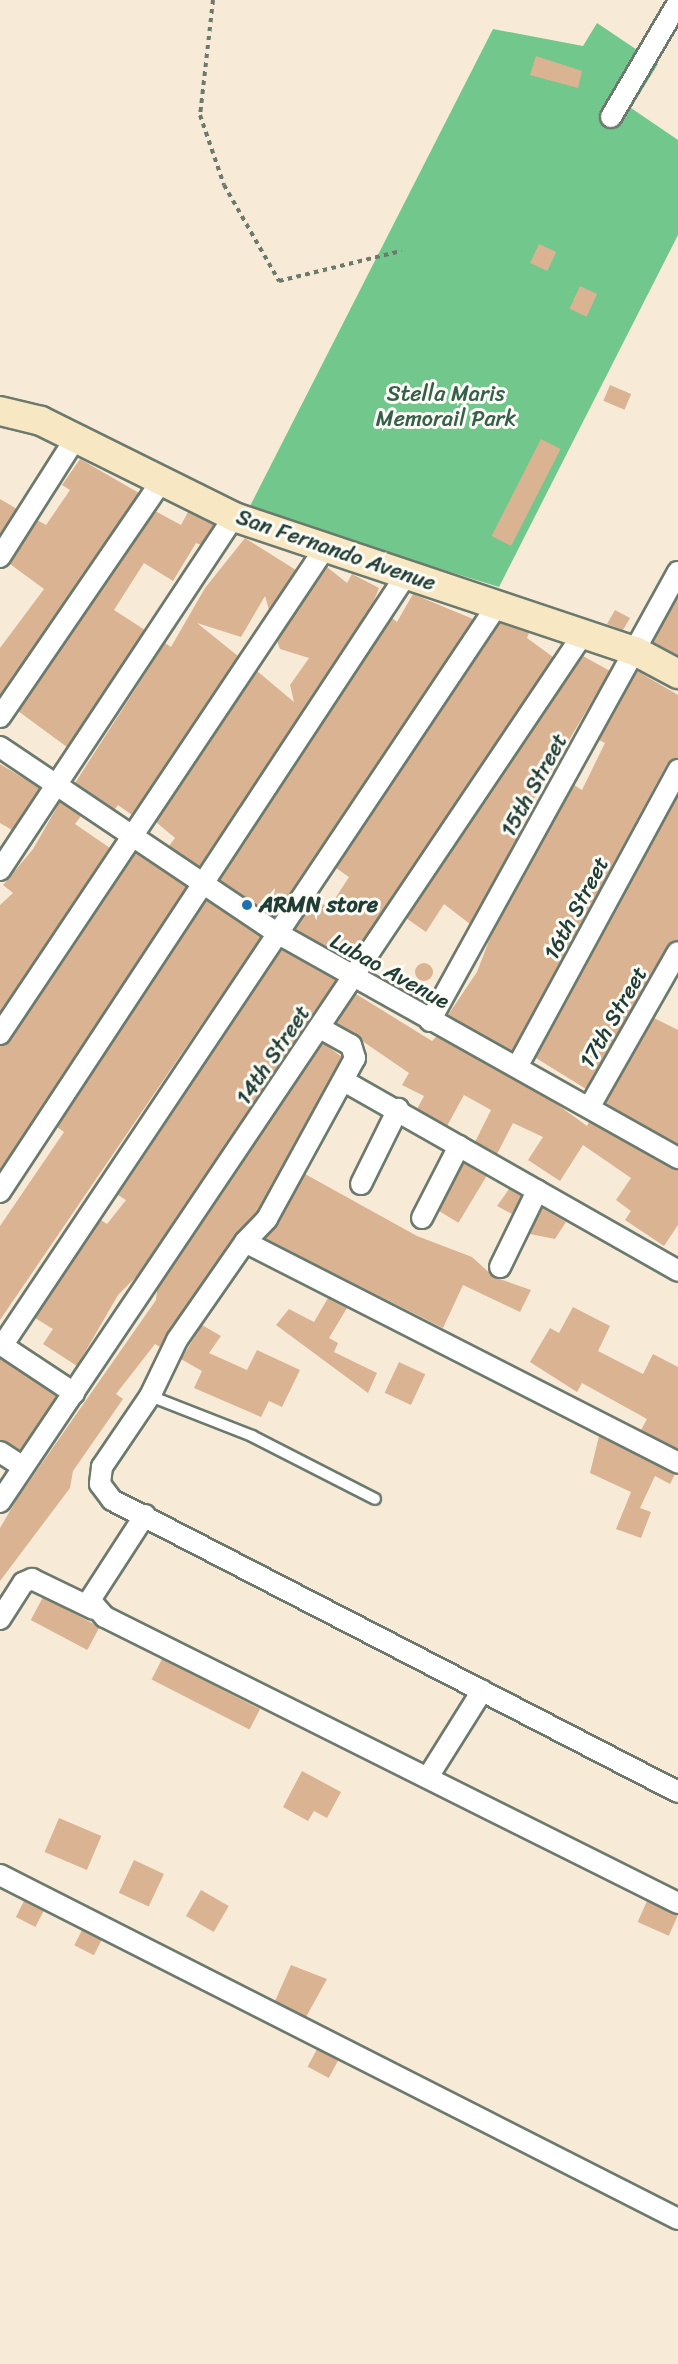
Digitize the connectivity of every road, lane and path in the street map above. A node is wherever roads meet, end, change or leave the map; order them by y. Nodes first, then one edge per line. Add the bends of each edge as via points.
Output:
1 (213, 0) edge
2 (678, 3) edge
3 (611, 117) dead end
4 (401, 251) dead end
5 (0, 411) edge
6 (75, 439) junction
7 (160, 483) junction
8 (234, 516) junction
9 (325, 548) junction
10 (0, 556) edge
11 (678, 572) edge
12 (405, 575) junction
13 (498, 604) junction
14 (583, 634) junction
15 (635, 651) junction
16 (678, 674) edge
17 (0, 717) edge
18 (0, 747) edge
19 (678, 770) edge
20 (58, 785) junction
21 (132, 833) junction
22 (0, 870) edge
23 (202, 883) junction
24 (277, 933) junction
25 (678, 952) edge
26 (353, 979) junction
27 (430, 1021) junction
28 (320, 1028) junction
29 (0, 1034) edge
30 (517, 1068) junction
31 (344, 1081) junction
32 (590, 1106) junction
33 (398, 1109) junction
34 (459, 1146) junction
35 (678, 1157) edge
36 (361, 1184) dead end
37 (537, 1191) junction
38 (0, 1192) edge
39 (422, 1218) dead end
40 (245, 1242) junction
41 (500, 1267) dead end
42 (678, 1271) edge
43 (1, 1345) edge
44 (74, 1393) junction
45 (150, 1396) junction
46 (0, 1452) edge
47 (678, 1463) edge
48 (23, 1467) junction
49 (375, 1499) dead end
50 (0, 1502) edge
51 (145, 1515) junction
52 (94, 1609) junction
53 (0, 1619) edge
54 (482, 1691) junction
55 (428, 1777) junction
56 (678, 1792) edge
57 (0, 1875) edge
58 (678, 1903) edge
59 (678, 2219) edge

1 - 4 path via 200,115 225,185 279,281
2 - 3 street
5 - 6 main road, San Fernando Avenue via 41,421
6 - 7 main road, San Fernando Avenue
6 - 10 street
7 - 8 main road, San Fernando Avenue
7 - 17 street
8 - 9 main road, San Fernando Avenue
8 - 20 street
9 - 12 main road, San Fernando Avenue
9 - 21 street
11 - 15 street, 15th Street
12 - 13 main road, San Fernando Avenue
12 - 23 street
13 - 14 main road, San Fernando Avenue
13 - 24 street
14 - 15 main road, San Fernando Avenue
14 - 26 street, 14th Street
15 - 16 main road, San Fernando Avenue
15 - 27 street, 15th Street
18 - 20 street, Lubao Avenue
19 - 30 street, 16th Street
20 - 21 street, Lubao Avenue
20 - 22 street
21 - 23 street, Lubao Avenue
21 - 29 street
23 - 24 street, Lubao Avenue
23 - 38 street
24 - 26 street, Lubao Avenue
24 - 43 street
25 - 32 street, 17th Street
26 - 27 street, Lubao Avenue
26 - 28 street, 14th Street
27 - 30 street, Lubao Avenue
28 - 31 street via 355,1050
28 - 44 street, 14th Street
30 - 32 street, Lubao Avenue
31 - 33 street
31 - 40 street via 267,1218
32 - 35 street, Lubao Avenue
33 - 34 street
33 - 36 street
34 - 37 street
34 - 39 street
37 - 41 street
37 - 42 street
40 - 45 street via 177,1340
40 - 47 street
43 - 44 street
44 - 48 street, 14th Street
45 - 49 lane via 252,1436
45 - 51 street via 102,1467 100,1484 112,1500
46 - 48 street
48 - 50 street, 14th Street
51 - 52 street via 90,1600
51 - 54 street via 189,1543
52 - 53 street via 32,1579 23,1583
52 - 55 street
54 - 55 street
54 - 56 street
55 - 58 street
57 - 59 street

